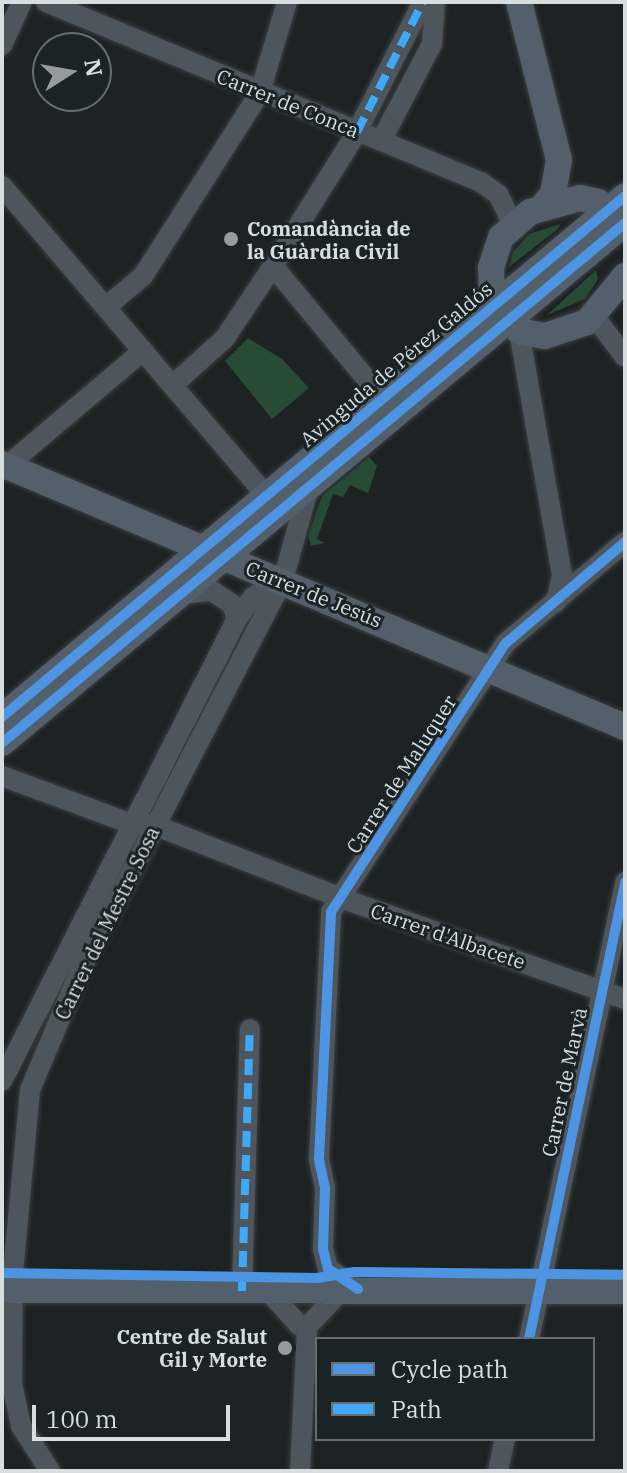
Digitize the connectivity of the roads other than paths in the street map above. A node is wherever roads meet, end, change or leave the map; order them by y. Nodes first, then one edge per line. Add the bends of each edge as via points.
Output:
1 (22, 2) edge
2 (287, 2) edge
3 (423, 2) edge
4 (435, 2) edge
5 (519, 2) edge
6 (534, 2) edge
7 (60, 5) edge
8 (2, 45) edge
9 (260, 92) junction
10 (357, 132) junction
11 (381, 141) junction
12 (2, 186) edge
13 (543, 206) junction
14 (617, 213) edge
15 (506, 230) junction
16 (273, 266) junction
17 (625, 276) edge
18 (106, 307) junction
19 (594, 316) junction
20 (508, 318) junction
21 (466, 329) junction
22 (143, 351) junction
23 (625, 357) edge
24 (174, 384) junction
25 (383, 399) junction
26 (4, 467) edge
27 (309, 486) junction
28 (267, 496) junction
29 (625, 542) edge
30 (215, 553) junction
31 (283, 580) junction
32 (181, 594) junction
33 (555, 603) junction
34 (237, 619) junction
35 (492, 669) junction
36 (2, 717) edge
37 (625, 727) edge
38 (2, 743) edge
39 (2, 776) edge
40 (129, 823) junction
41 (154, 825) junction
42 (625, 884) edge
43 (341, 898) junction
44 (602, 990) junction
45 (625, 999) edge
46 (250, 1029) dead end
47 (21, 1043) junction
48 (46, 1052) junction
49 (4, 1076) edge
50 (34, 1081) junction
51 (7, 1290) edge
52 (349, 1290) junction
53 (536, 1290) junction
54 (242, 1291) junction
55 (269, 1292) junction
56 (623, 1293) edge
57 (307, 1327) junction
58 (529, 1337) edge
59 (505, 1441) edge
60 (50, 1471) edge
61 (300, 1471) edge
62 (498, 1471) edge

1 - 8 street
2 - 9 street
3 - 10 street
4 - 11 street via 432,44
5 - 13 main road via 559,160 553,194
6 - 14 main road via 575,168
7 - 9 street, Carrer de Conca
9 - 10 street, Carrer de Conca
9 - 18 street via 143,276
10 - 11 street, Carrer de Conca
10 - 16 street
11 - 15 street, Carrer de Conca via 491,188
12 - 18 street
13 - 14 main road via 568,199
13 - 15 main road
14 - 20 main road, Avinguda de Pérez Galdós
15 - 20 main road, Avinguda de Pérez Galdós via 491,268
15 - 21 main road, Avinguda de Pérez Galdós via 482,268
16 - 24 street via 225,338
16 - 25 street
17 - 19 main road
18 - 22 street
19 - 20 main road via 556,334
19 - 23 street
20 - 21 main road, Avinguda de Pérez Galdós
20 - 27 main road, Avinguda de Pérez Galdós
20 - 33 street via 562,576
21 - 25 main road, Avinguda de Pérez Galdós
22 - 24 street
22 - 26 street
24 - 28 street
25 - 28 main road, Avinguda de Pérez Galdós
26 - 30 main road, Carrer de Jesús
27 - 30 main road, Avinguda de Pérez Galdós
27 - 31 street, Carrer del Mestre Sosa
28 - 30 main road, Avinguda de Pérez Galdós
29 - 33 street, Carrer de Maluquer
30 - 31 main road, Carrer de Jesús
30 - 32 main road
30 - 36 main road
31 - 34 street, Carrer del Mestre Sosa via 259,592
31 - 35 main road, Carrer de Jesús
31 - 41 street, Carrer del Mestre Sosa
32 - 34 street, Carrer de Jesús via 212,591 232,604
32 - 38 main road
33 - 35 street, Carrer de Maluquer via 506,643
34 - 40 street, Carrer del Mestre Sosa
35 - 37 main road, Carrer de Jesús
35 - 43 street, Carrer de Maluquer
39 - 40 street, Carrer d'Albacete
40 - 41 street, Carrer d'Albacete
40 - 47 street, Carrer del Mestre Sosa
41 - 43 street, Carrer d'Albacete
41 - 48 street, Carrer del Mestre Sosa via 80,971
42 - 44 street, Carrer de Marvà
43 - 44 street, Carrer d'Albacete
43 - 52 street, Carrer de Maluquer via 331,912 319,1159 325,1188 324,1261
44 - 45 street, Carrer d'Albacete
44 - 53 street, Carrer de Marvà
46 - 54 street
47 - 48 street
47 - 49 street, Carrer del Mestre Sosa
48 - 50 street, Carrer del Mestre Sosa
49 - 50 street
50 - 51 street, Carrer del Mestre Sosa
51 - 54 main road
51 - 60 street, Carrer del Mestre Sosa via 14,1404 28,1443
52 - 53 main road
52 - 55 main road
52 - 57 street
53 - 56 main road
53 - 58 street, Carrer de Marvà
54 - 55 main road
55 - 57 street
57 - 61 street
59 - 62 street

